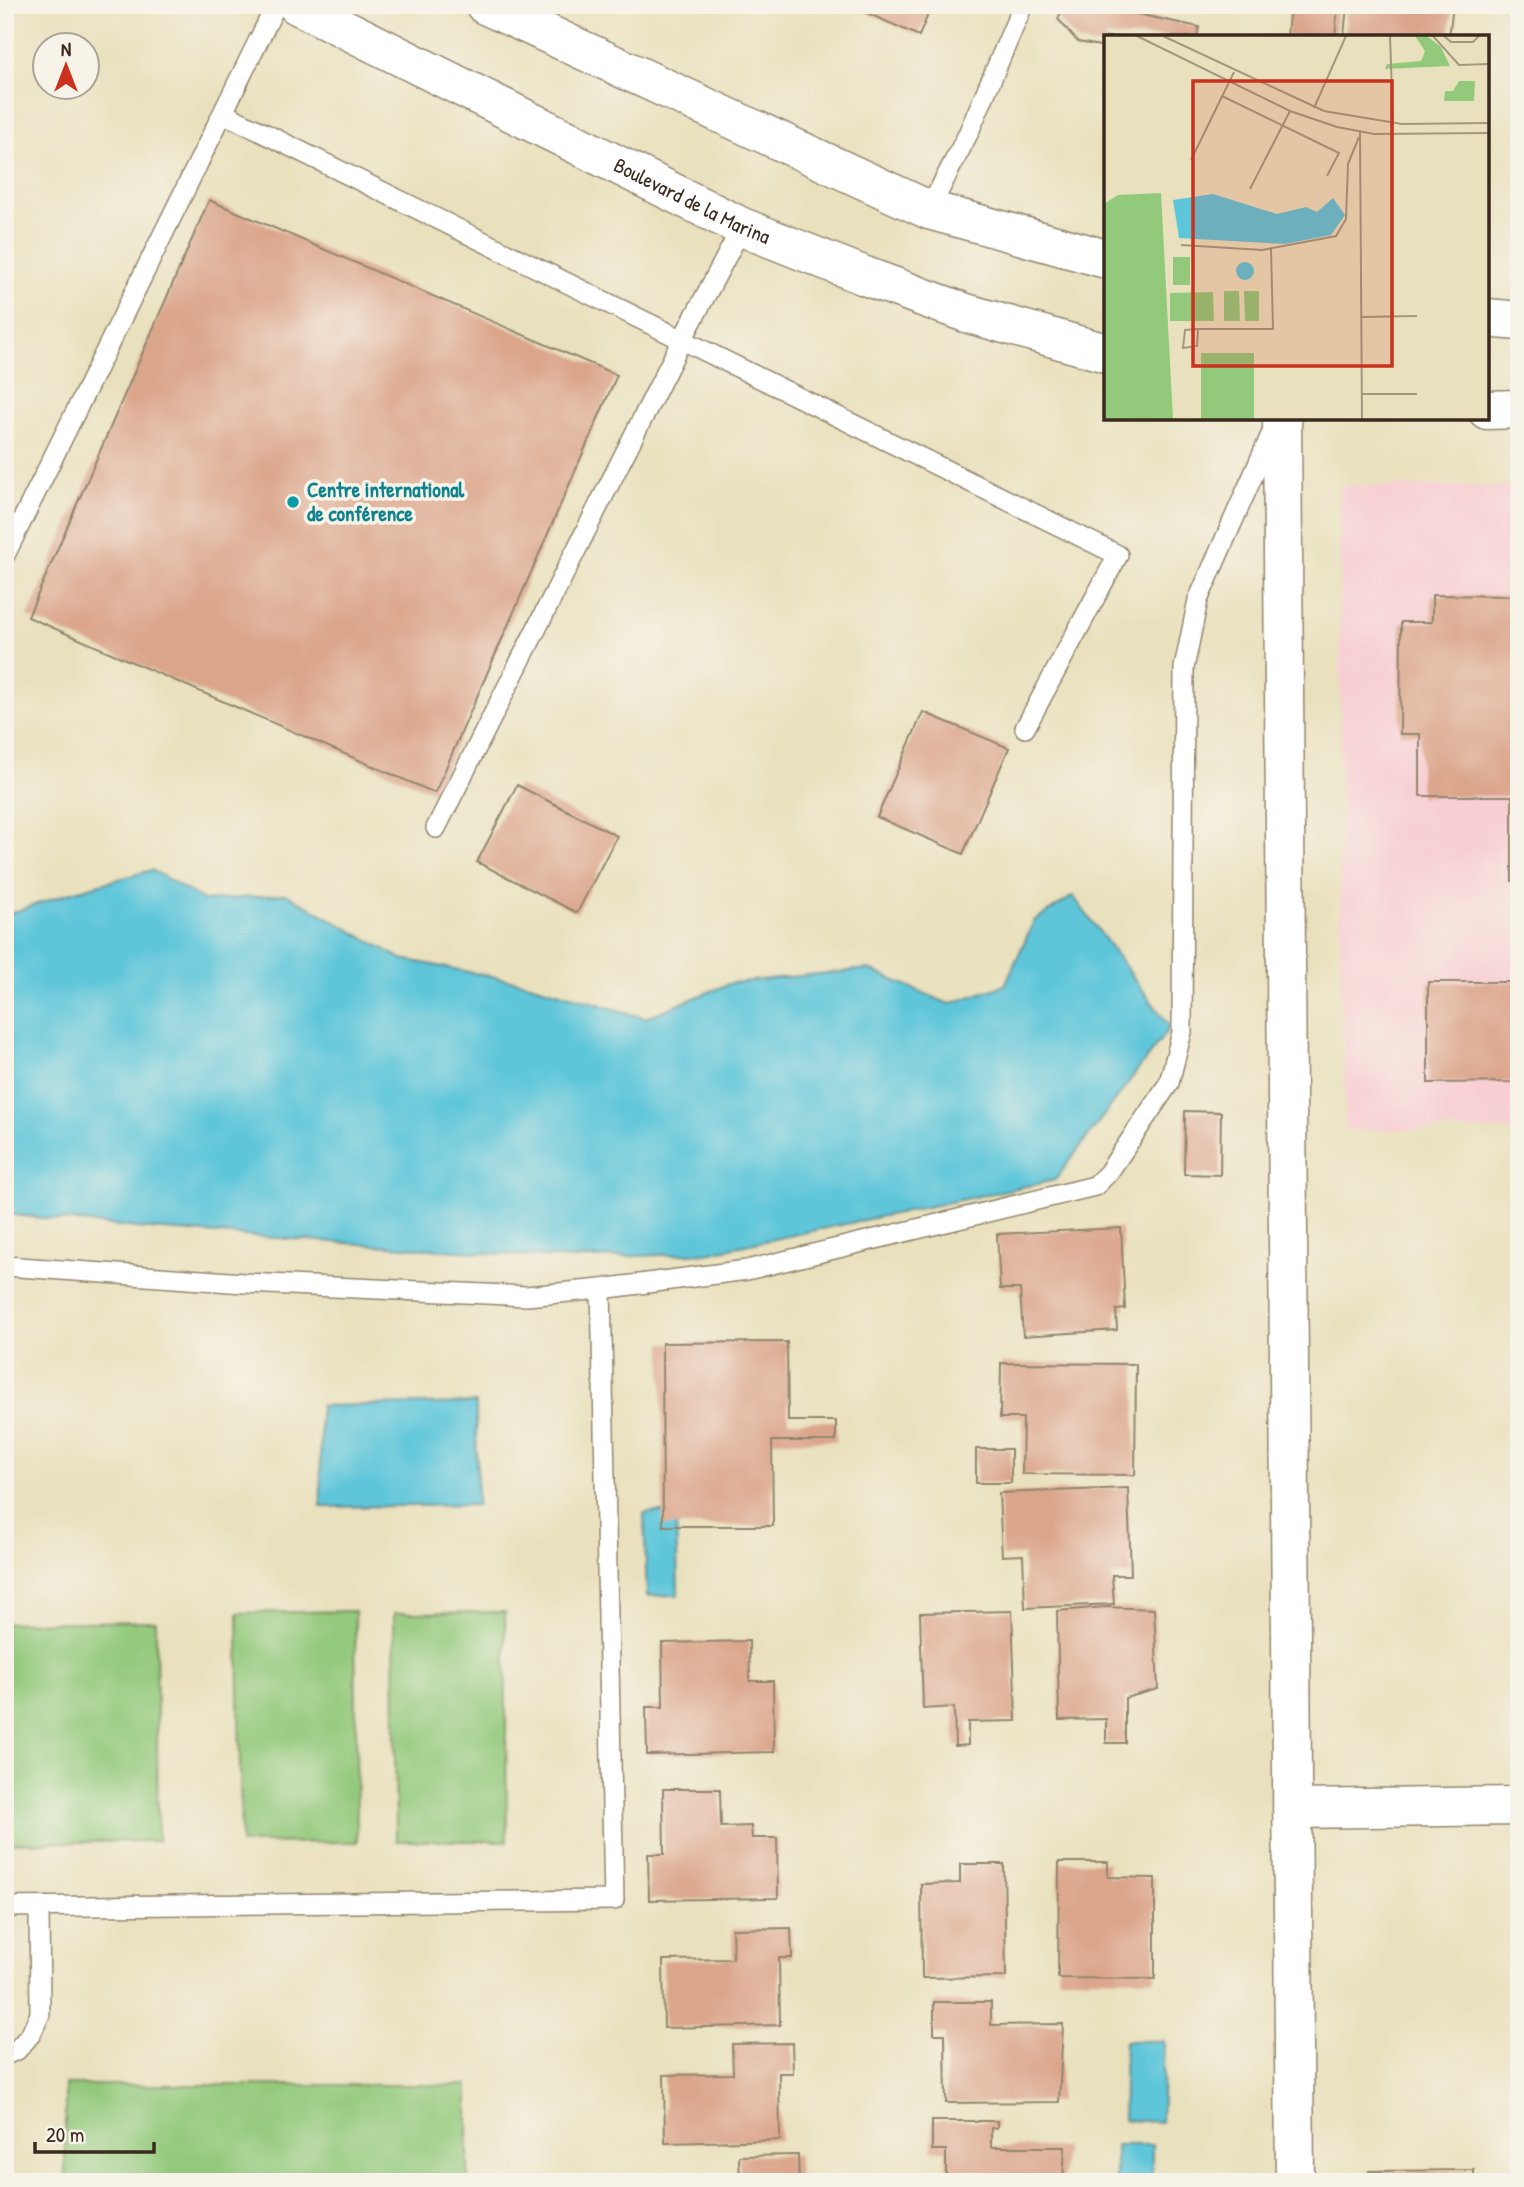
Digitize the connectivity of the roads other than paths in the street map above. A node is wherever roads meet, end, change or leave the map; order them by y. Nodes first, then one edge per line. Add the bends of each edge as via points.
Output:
1 (276, 5) edge
2 (298, 5) edge
3 (485, 5) edge
4 (1023, 5) edge
5 (223, 113) junction
6 (929, 210) junction
7 (742, 227) junction
8 (1104, 258) edge
9 (1489, 318) edge
10 (1519, 321) edge
11 (682, 340) junction
12 (1104, 351) edge
13 (1519, 409) edge
14 (1489, 410) edge
15 (1279, 420) edge
16 (1280, 420) edge
17 (5, 555) edge
18 (1025, 728) dead end
19 (436, 828) dead end
20 (5, 1266) edge
21 (601, 1289) junction
22 (1519, 1806) edge
23 (1292, 1810) junction
24 (5, 1907) edge
25 (39, 1907) junction
26 (5, 2055) edge
27 (1294, 2182) edge

1 - 5 lane
2 - 7 street, Boulevard de la Marina
3 - 6 street
4 - 6 lane via 968,134
5 - 11 lane
5 - 17 lane
6 - 8 street
7 - 11 lane
7 - 12 street, Boulevard de la Marina via 967,313
9 - 10 street
11 - 18 lane via 1118,555
11 - 19 lane
13 - 14 street
15 - 21 lane via 1198,600 1189,634 1184,668 1182,1032 1176,1060 1169,1083 1108,1173 1095,1186 1078,1191 747,1270
16 - 23 street
20 - 21 lane via 527,1296
21 - 25 lane via 614,1900
22 - 23 street
23 - 27 street
24 - 25 lane
25 - 26 lane via 40,2014 31,2034 17,2050

